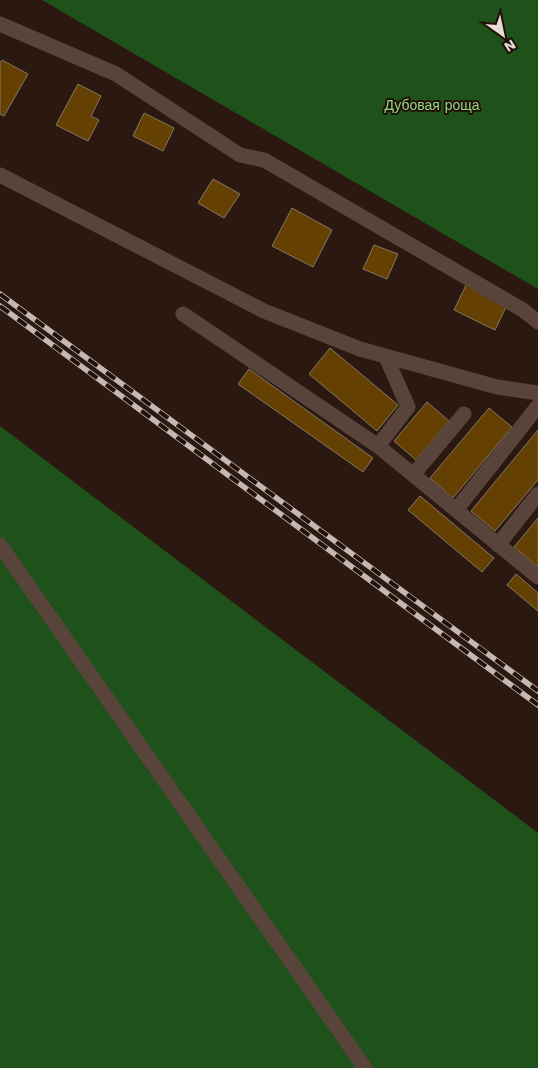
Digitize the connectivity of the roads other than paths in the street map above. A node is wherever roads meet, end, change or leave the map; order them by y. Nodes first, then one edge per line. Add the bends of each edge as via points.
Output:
1 (0, 24) edge
2 (0, 174) edge
3 (183, 314) dead end
4 (538, 322) edge
5 (386, 357) junction
6 (538, 393) edge
7 (538, 406) edge
8 (464, 414) dead end
9 (378, 446) junction
10 (413, 475) junction
11 (538, 494) edge
12 (456, 510) junction
13 (0, 545) edge
14 (498, 545) junction
15 (538, 577) edge
16 (365, 1068) edge

1 - 4 street via 116,74 240,155 264,160 523,310
2 - 5 street via 264,311
3 - 9 street
5 - 6 street via 497,387
5 - 9 street via 408,407
7 - 12 street
8 - 10 street
9 - 10 street
10 - 12 street
11 - 14 street
12 - 14 street
13 - 16 street
14 - 15 street

